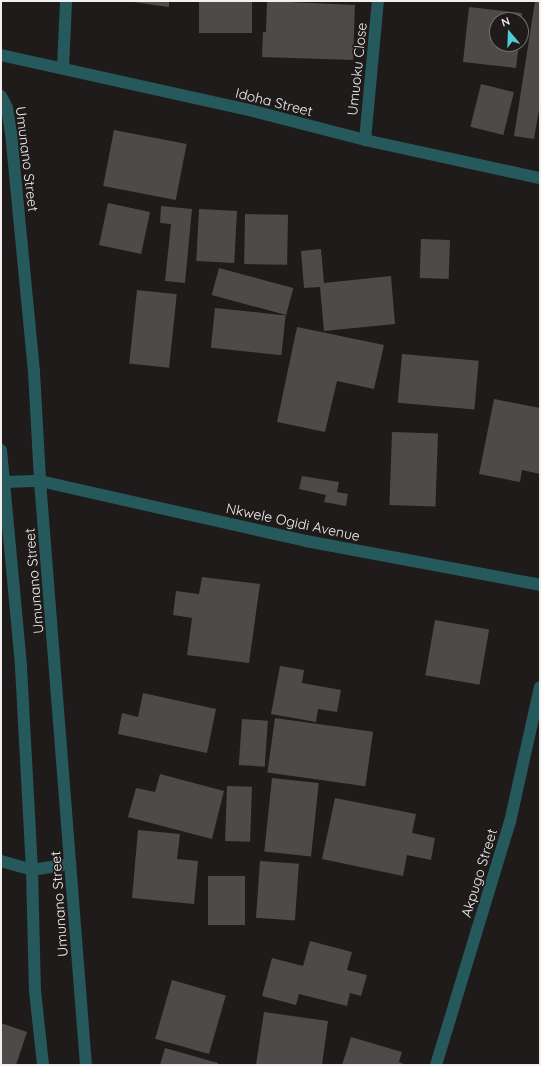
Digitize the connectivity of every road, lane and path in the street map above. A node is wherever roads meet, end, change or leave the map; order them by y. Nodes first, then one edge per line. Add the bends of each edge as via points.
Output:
1 (66, 1) edge
2 (378, 1) edge
3 (1, 55) edge
4 (64, 68) junction
5 (1, 96) edge
6 (365, 140) junction
7 (540, 178) edge
8 (1, 450) edge
9 (40, 481) junction
10 (5, 482) junction
11 (540, 585) edge
12 (540, 687) edge
13 (1, 861) edge
14 (71, 864) junction
15 (32, 870) junction
16 (43, 1065) edge
17 (86, 1065) edge
18 (436, 1065) edge

1 - 4 street
2 - 6 street, Umuoku Close
3 - 4 street, Idoha Street
4 - 6 street, Idoha Street via 253,111
5 - 9 street, Umunano Street via 7,108 11,140 34,372
6 - 7 street, Idoha Street
8 - 10 street, Umunano Street
9 - 10 street, Nkwele Ogidi Avenue
9 - 11 street, Nkwele Ogidi Avenue via 306,541
9 - 14 street, Umunano Street
10 - 15 street, Umunano Street via 21,667
12 - 18 street, Akpugo Street via 510,822
13 - 15 street
14 - 15 street
14 - 17 street, Umunano Street
15 - 16 street, Umunano Street via 35,991

